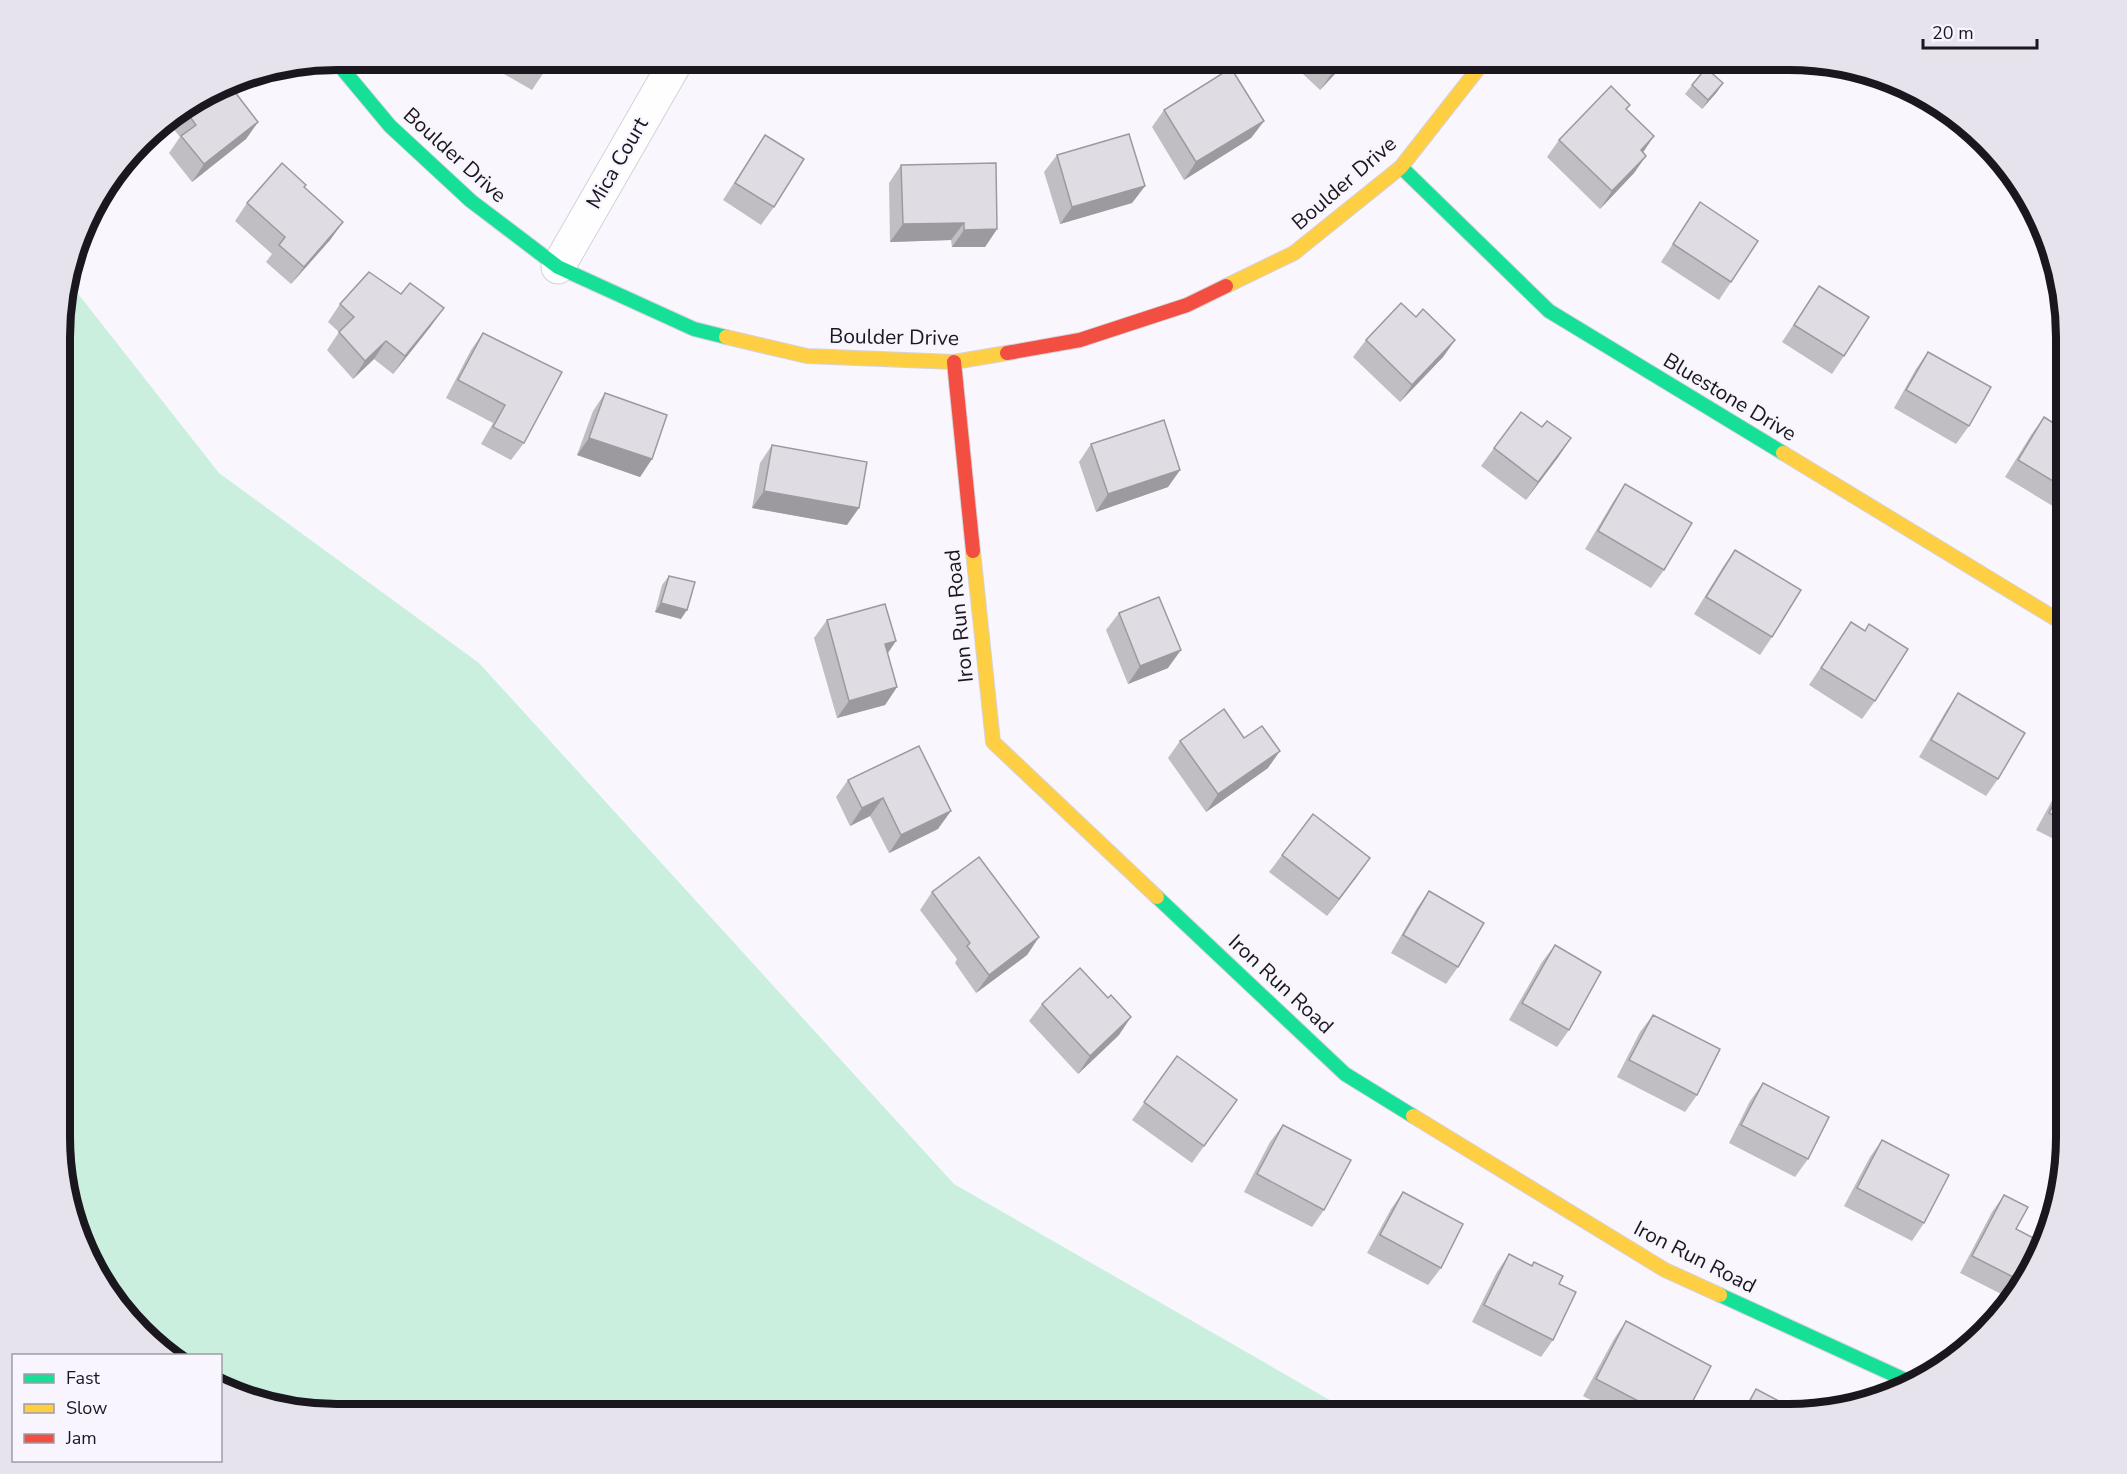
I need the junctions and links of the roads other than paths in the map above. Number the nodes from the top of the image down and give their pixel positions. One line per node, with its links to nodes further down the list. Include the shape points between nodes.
1 (343, 70): 5 (street, Boulder Drive, via 390,126 471,201)
2 (671, 70): 5 (street, Mica Court)
3 (1477, 70): 4 (street, Boulder Drive)
4 (1401, 167): 6 (street, Boulder Drive, via 1293,253 1187,305 1080,340); 7 (street, Bluestone Drive, via 1549,311)
5 (558, 267): 6 (street, Boulder Drive, via 694,329 807,356)
6 (954, 362): 8 (street, Iron Run Road, via 993,742 1345,1074 1665,1270)
7 (2056, 619)
8 (1902, 1379)

